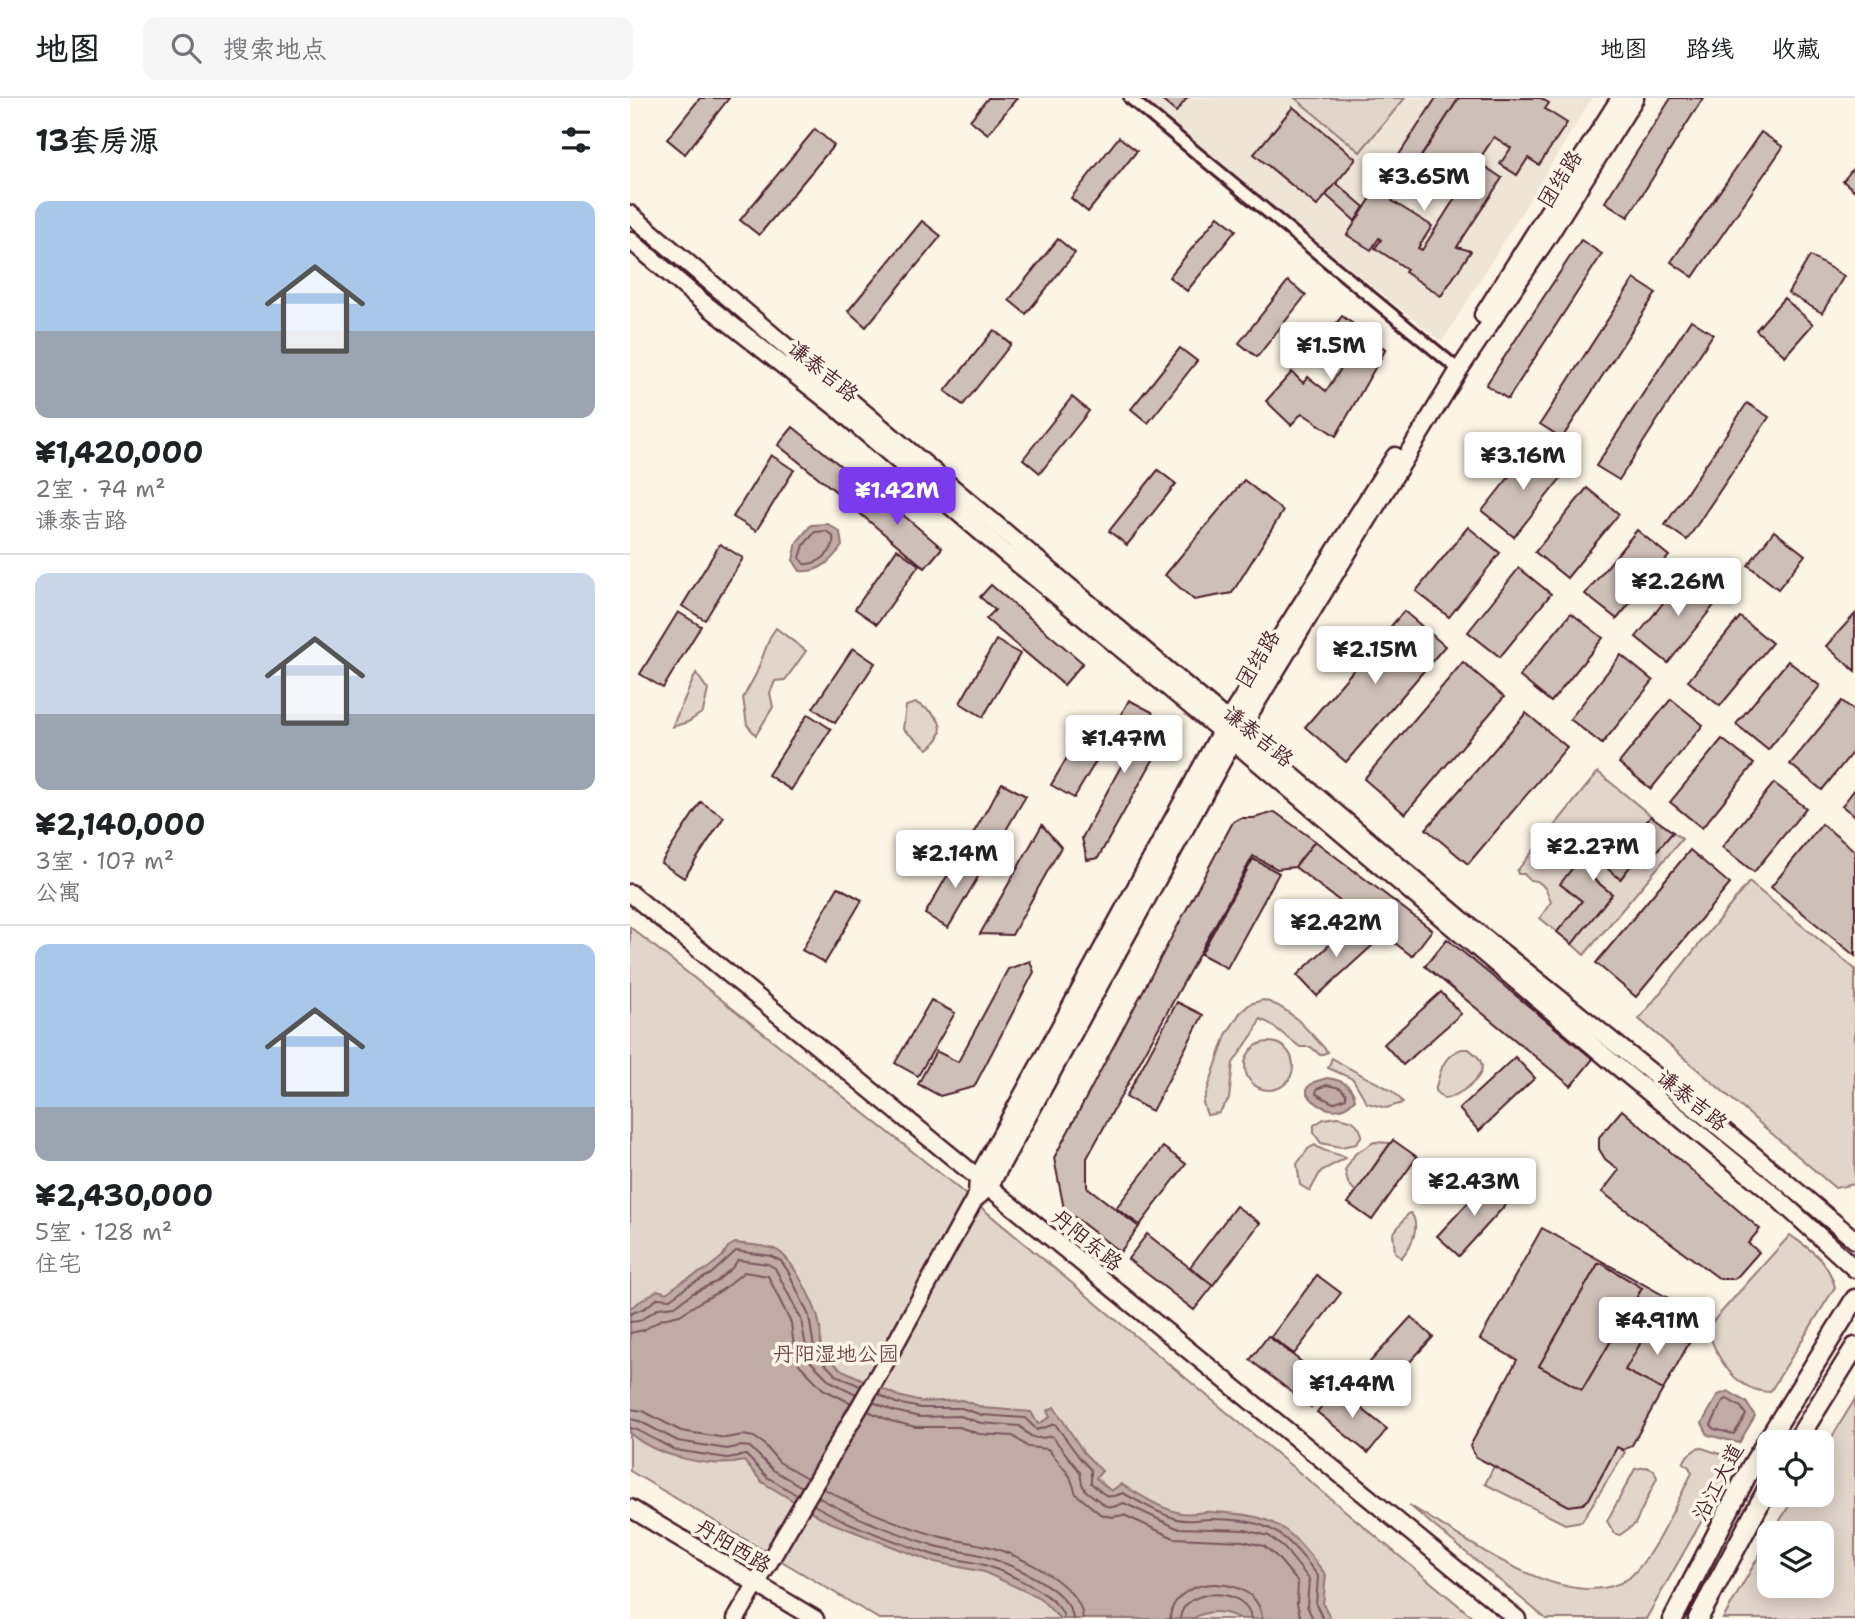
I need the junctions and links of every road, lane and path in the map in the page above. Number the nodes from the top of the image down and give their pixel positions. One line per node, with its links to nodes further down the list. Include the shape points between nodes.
1 (1130, 98): 6 (street)
2 (1620, 98): 6 (street, 团结路)
3 (1635, 98): 6 (street, 团结路, via 1548,237)
4 (630, 214): 7 (street, 谦泰吉路)
5 (630, 240): 7 (street, 谦泰吉路, via 837,408 1005,553)
6 (1456, 367): 7 (street, 团结路)
7 (1230, 731): 9 (street, 团结路); 10 (street, 谦泰吉路); 11 (street, 谦泰吉路, via 1450,926 1774,1195)
8 (630, 893): 9 (street, 丹阳东路)
9 (981, 1186): 17 (street, 团结路); 20 (street, 丹阳东路)
10 (1855, 1240)
11 (1855, 1269)
12 (1855, 1299): 21 (main road, 沿江大道, via 1751,1467)
13 (1855, 1347): 14 (main road)
14 (1803, 1430)
15 (1758, 1507): 22 (main road)
16 (630, 1508): 17 (street, 丹阳西路)
17 (756, 1585): 18 (street, 团结路); 19 (street, 丹阳西路)
18 (736, 1619)
19 (815, 1619)
20 (1517, 1619)
21 (1673, 1619)
22 (1698, 1619)

